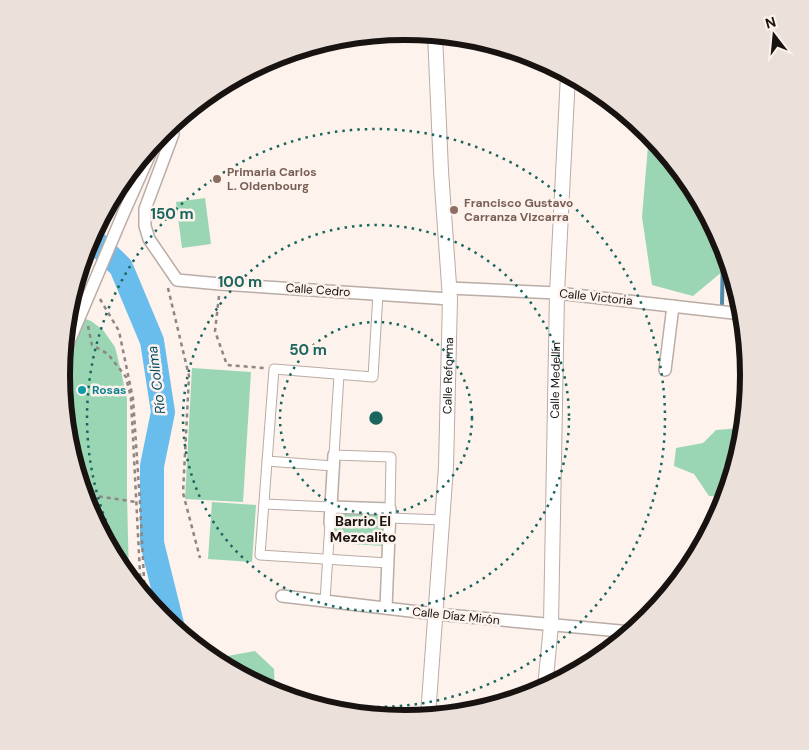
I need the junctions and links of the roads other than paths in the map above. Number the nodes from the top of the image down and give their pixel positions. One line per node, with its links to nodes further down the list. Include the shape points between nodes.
1 (435, 42): 7 (street, Calle Reforma)
2 (568, 83): 5 (street, Calle Medellín)
3 (173, 133): 6 (street, Calle Cedro, via 145,209 145,226 149,239 177,280)
4 (146, 162): 10 (street)
5 (556, 292): 7 (street, Calle Victoria); 8 (street, Calle Victoria); 26 (street, Calle Medellín)
6 (378, 294): 7 (street, Calle Cedro); 12 (street, via 373,378)
7 (449, 294): 18 (street, Calle Reforma)
8 (673, 306): 9 (street, Calle Victoria); 11 (street)
9 (734, 313)
10 (72, 335)
11 (665, 370)
12 (339, 375): 13 (street, via 274,369); 14 (street)
13 (267, 460): 14 (street); 15 (street)
14 (334, 460): 16 (street); 17 (street, via 391,457)
15 (264, 504): 16 (street); 20 (street, via 260,555)
16 (331, 507): 17 (street); 19 (street)
17 (389, 514): 18 (street); 21 (street)
18 (443, 520): 25 (street, Calle Reforma)
19 (330, 523): 20 (street)
20 (328, 559): 21 (street); 23 (street)
21 (388, 563): 24 (street)
22 (282, 596): 23 (street, Calle Díaz Mirón)
23 (325, 601): 24 (street, Calle Díaz Mirón)
24 (386, 608): 25 (street, Calle Díaz Mirón)
25 (436, 614): 26 (street, Calle Díaz Mirón); 29 (street, Calle Reforma)
26 (551, 625): 27 (street, Calle Díaz Mirón); 28 (street, Calle Medellín)
27 (620, 631)
28 (546, 678)
29 (429, 709)

